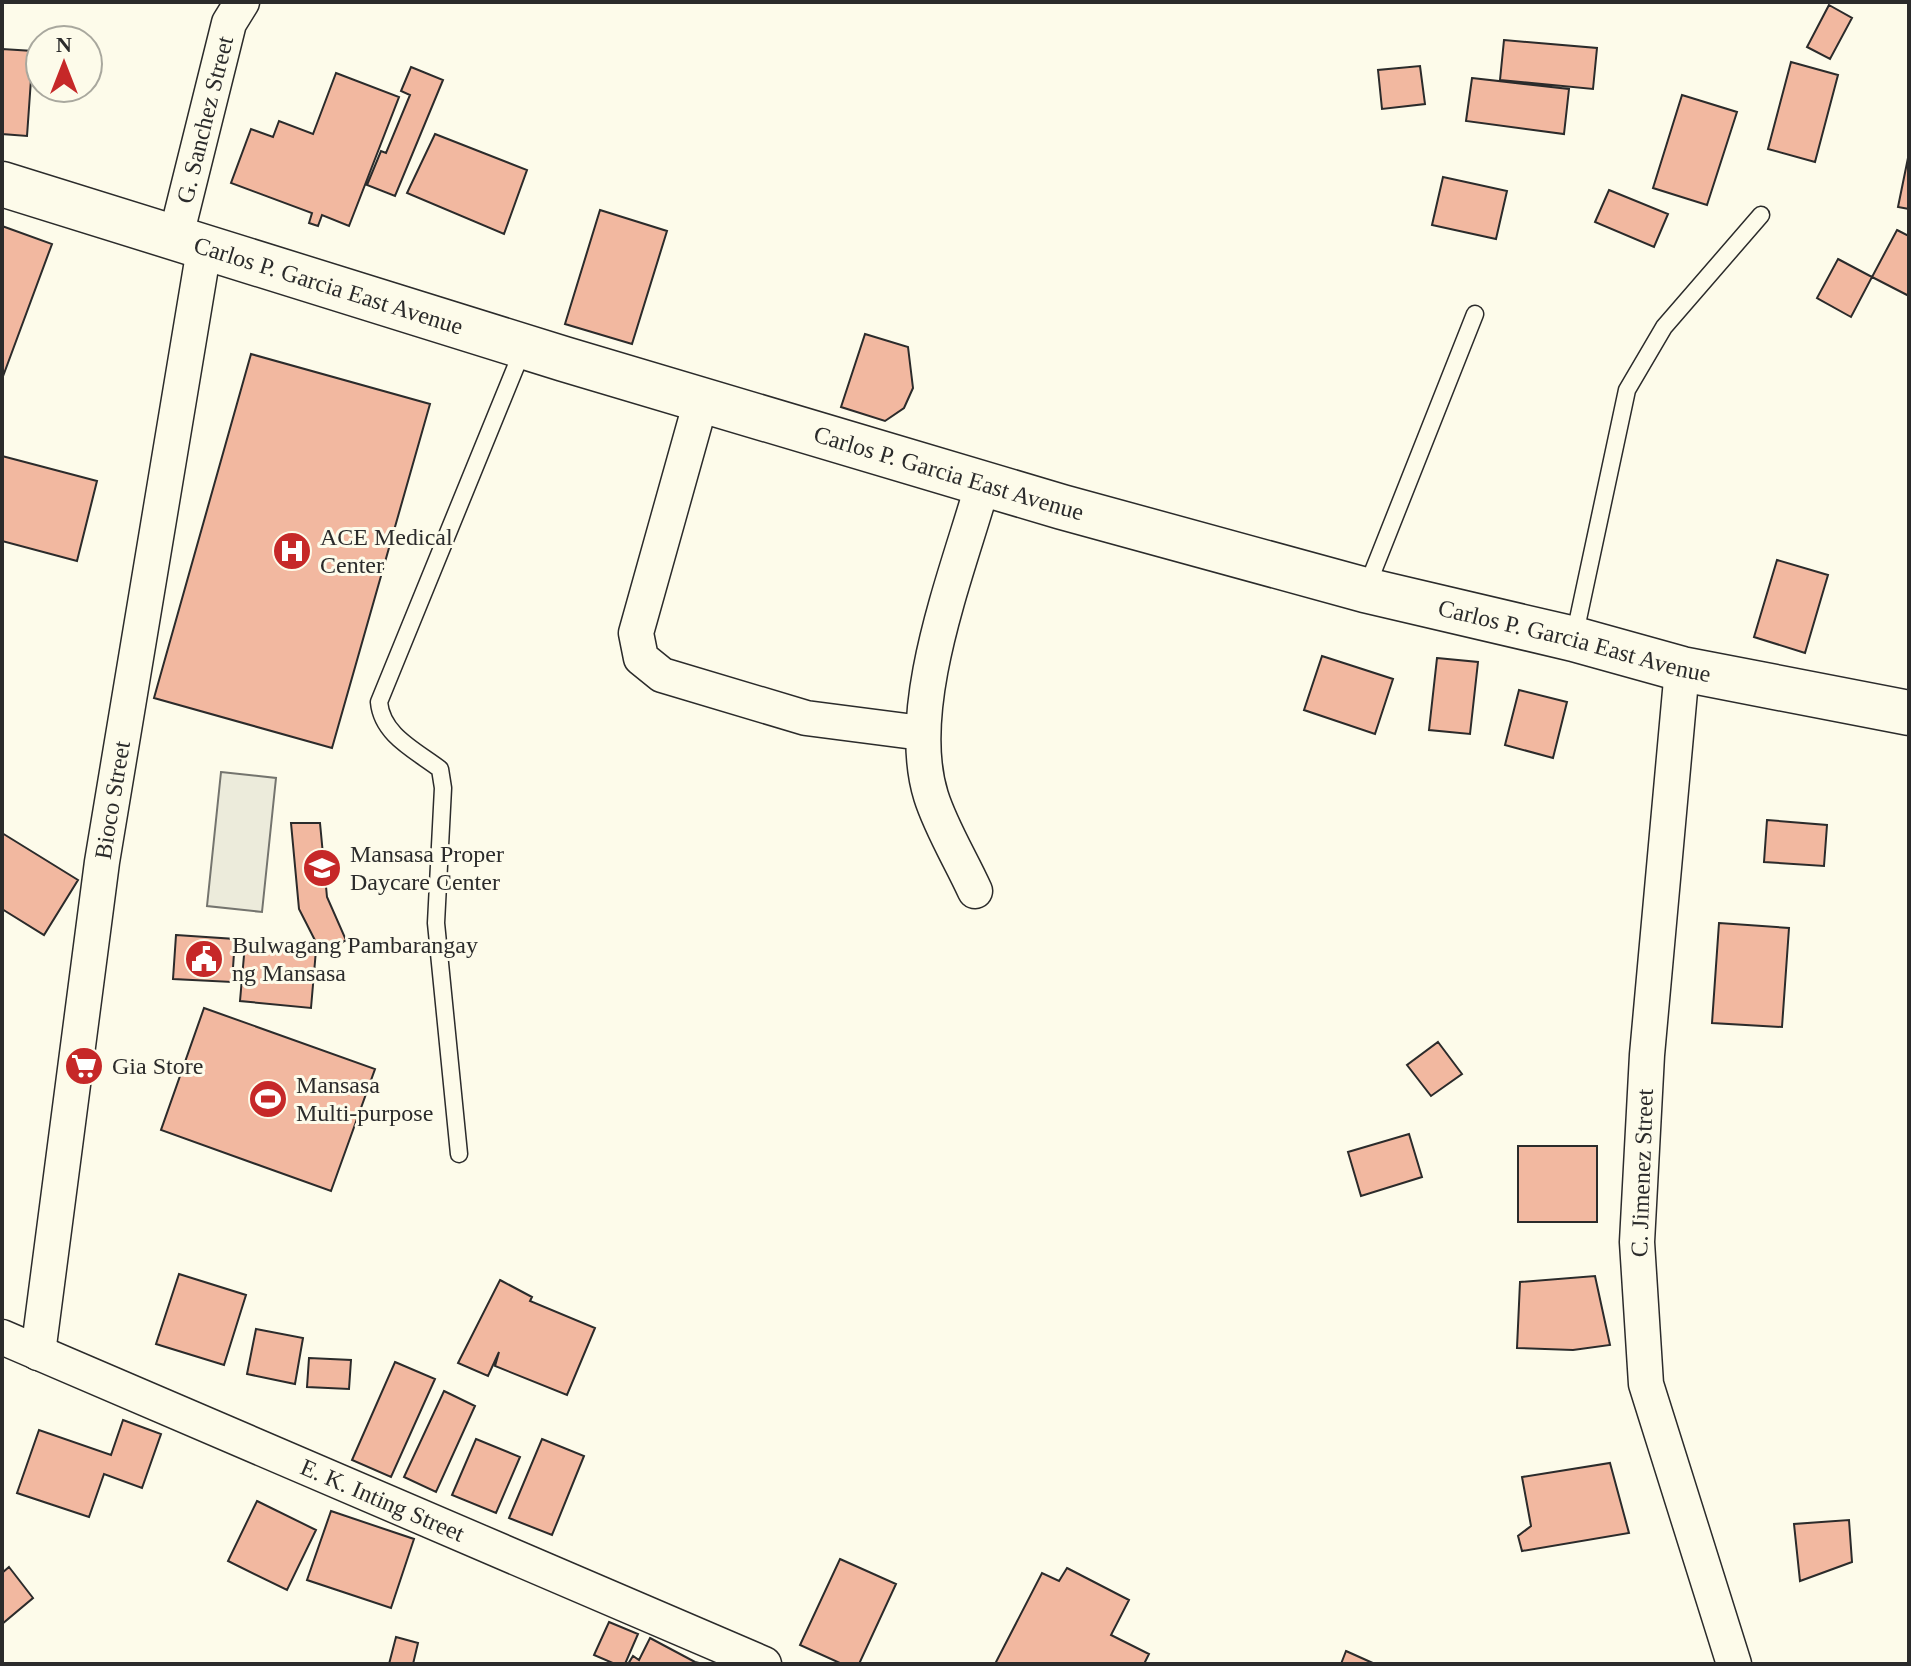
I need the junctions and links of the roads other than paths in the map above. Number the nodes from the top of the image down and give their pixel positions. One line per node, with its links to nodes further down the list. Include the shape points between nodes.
1 (242, 2): 4 (street, G. Sanchez Street, via 229,23)
2 (2, 184): 4 (main road, Carlos P. Garcia East Avenue)
3 (1761, 215): 10 (lane, via 1664,327 1627,390)
4 (190, 245): 6 (main road, Carlos P. Garcia East Avenue); 17 (street, Bioco Street)
5 (1475, 314): 9 (lane)
6 (523, 347): 7 (main road, Carlos P. Garcia East Avenue); 15 (lane, via 379,702 380,718 391,733 440,769 436,923)
7 (701, 401): 8 (main road, Carlos P. Garcia East Avenue); 13 (street, via 636,633 641,658 662,675 806,718)
8 (983, 483): 9 (main road, Carlos P. Garcia East Avenue); 13 (street, via 930,672)
9 (1365, 590): 10 (main road, Carlos P. Garcia East Avenue)
10 (1574, 639): 11 (main road, Carlos P. Garcia East Avenue)
11 (1682, 669): 12 (main road, Carlos P. Garcia East Avenue); 19 (street, C. Jimenez Street, via 1647,1055 1637,1242 1646,1384)
12 (1909, 713)
13 (922, 733): 14 (street, via 931,795)
14 (975, 891)
15 (459, 1154)
16 (2, 1337): 17 (street, E. K. Inting Street)
17 (38, 1353): 18 (street, E. K. Inting Street)
18 (764, 1664)
19 (1734, 1664)

